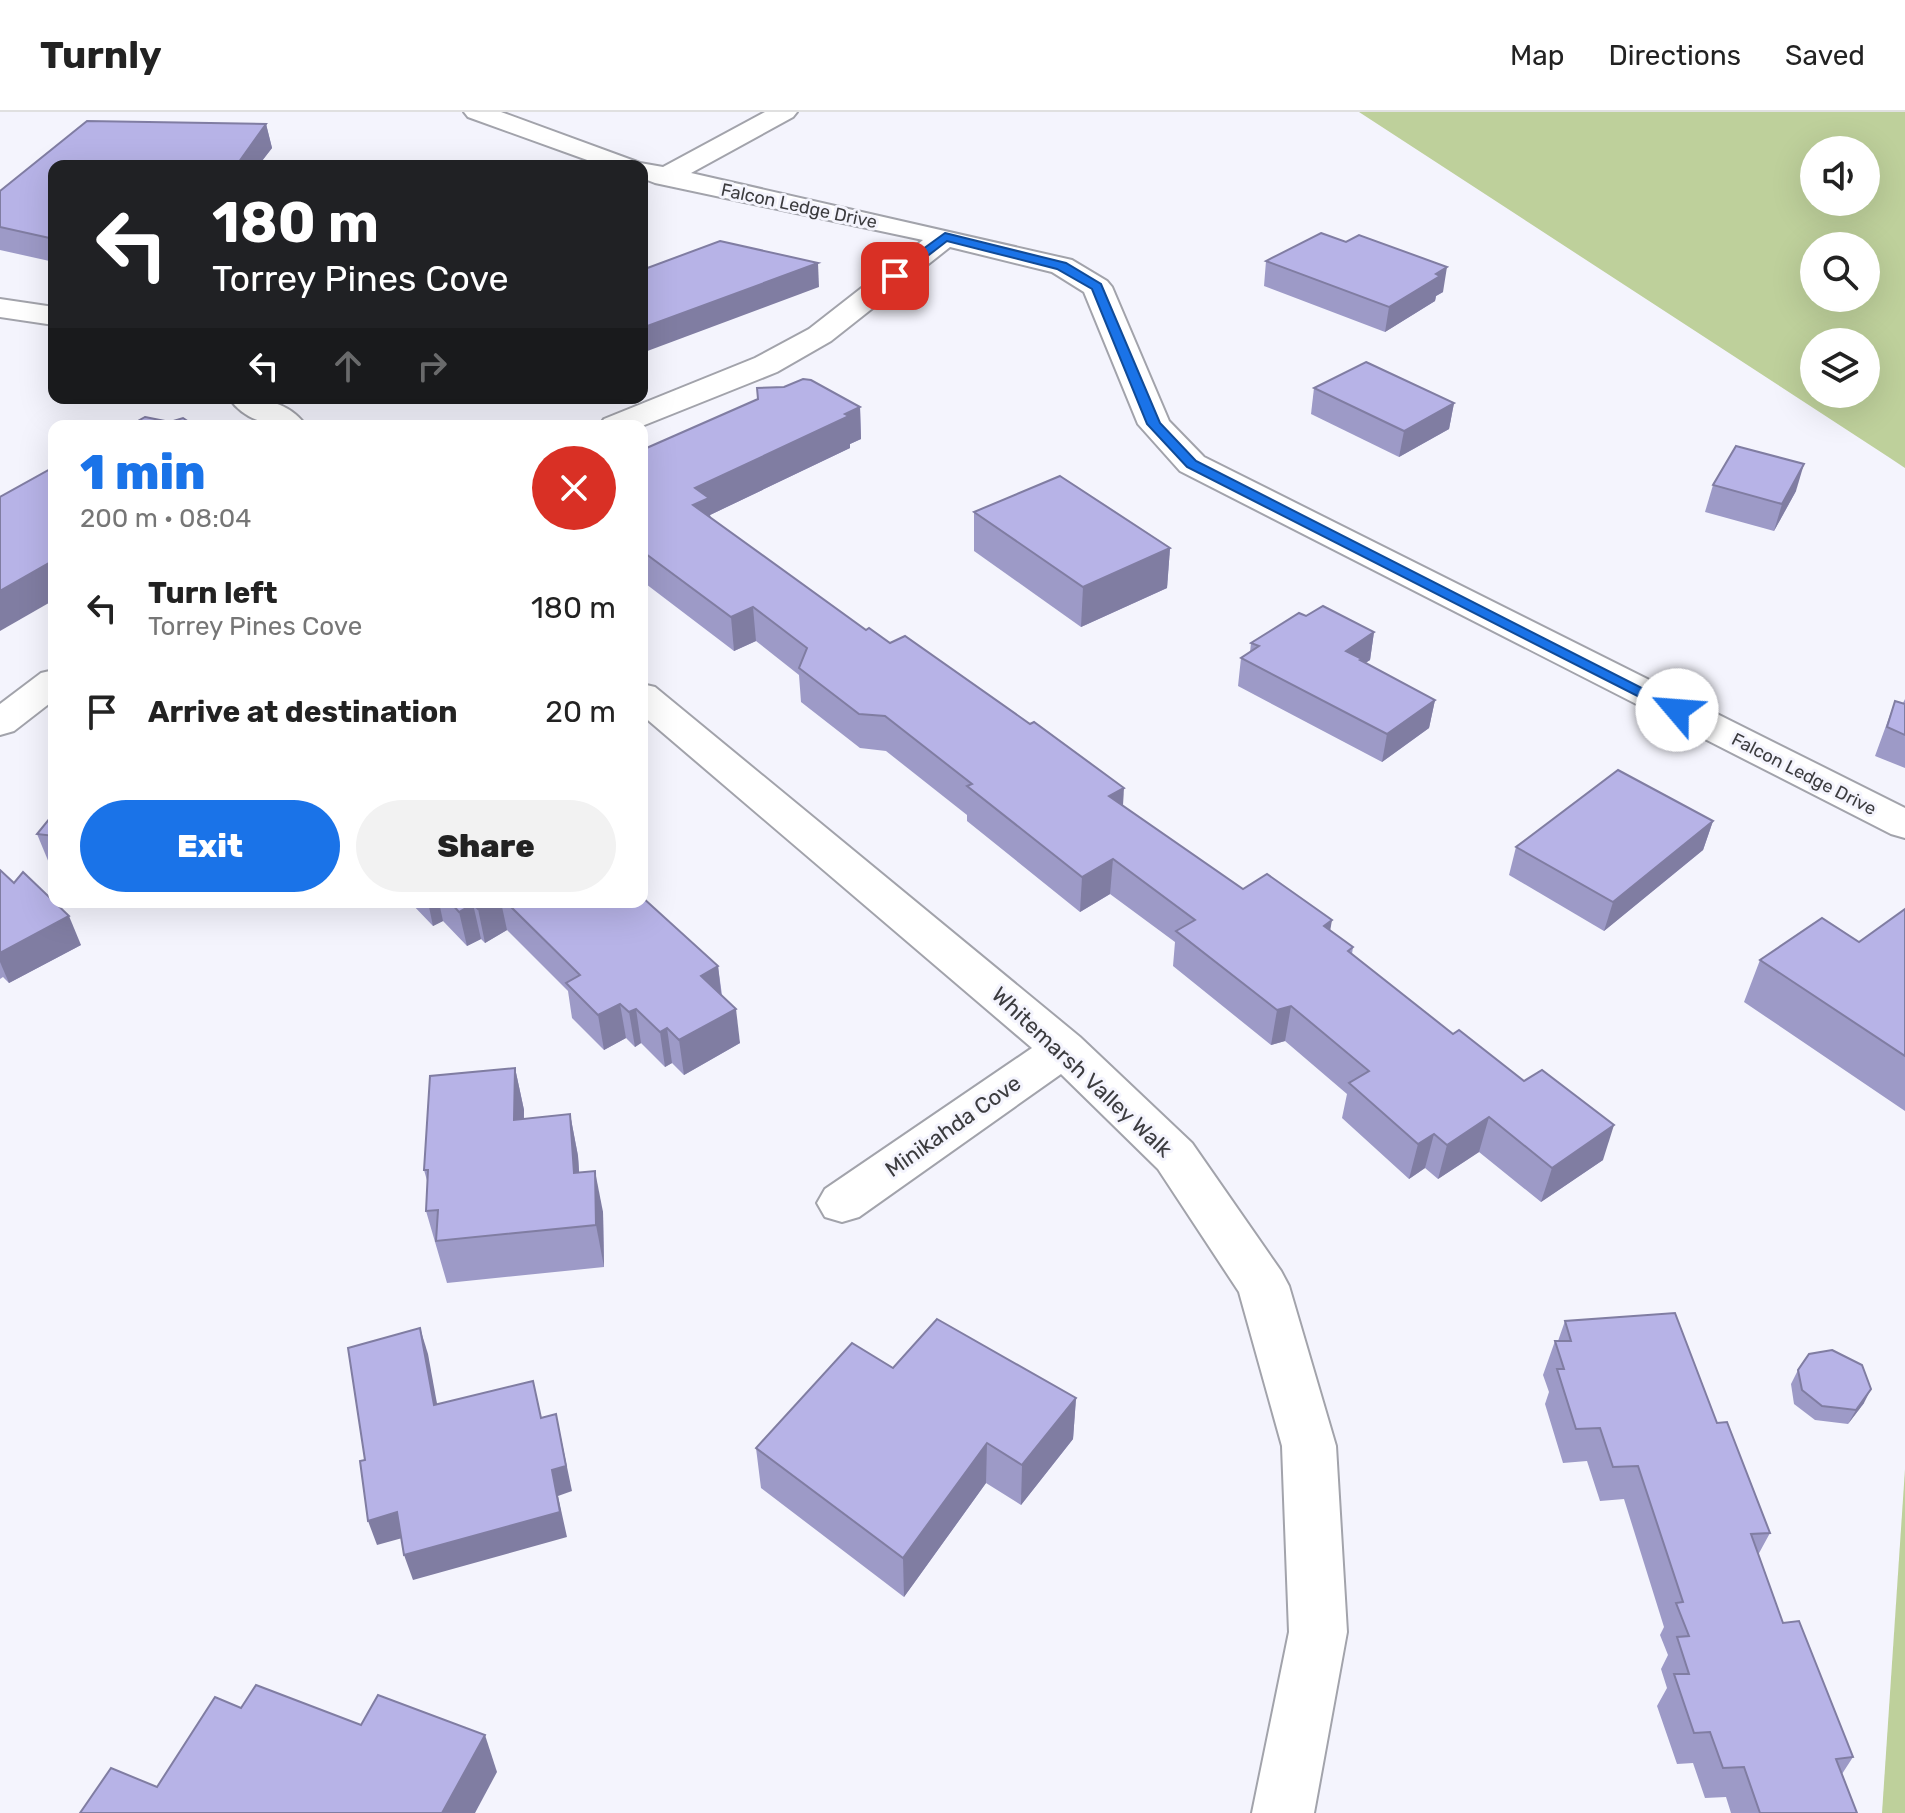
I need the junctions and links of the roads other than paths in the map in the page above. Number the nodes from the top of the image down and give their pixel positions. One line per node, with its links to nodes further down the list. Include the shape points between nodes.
1 (477, 112): 3 (street)
2 (784, 112): 4 (street)
3 (612, 160)
4 (653, 173): 5 (street, Falcon Ledge Drive)
5 (945, 237): 10 (street, via 806,342 766,365); 14 (street, Falcon Ledge Drive, via 1062,266 1097,287 1154,424 1192,464)
6 (0, 308): 7 (street)
7 (48, 315)
8 (255, 404): 9 (street)
9 (280, 420)
10 (630, 420)
11 (48, 686): 13 (street)
12 (648, 700): 15 (street, Whitemarsh Valley Walk)
13 (0, 723)
14 (1905, 825)
15 (1064, 1049): 16 (street, Minikahda Cove); 17 (street, Whitemarsh Valley Walk, via 1175,1156 1263,1286 1293,1388 1309,1446 1318,1632)
16 (842, 1203)
17 (1283, 1813)

